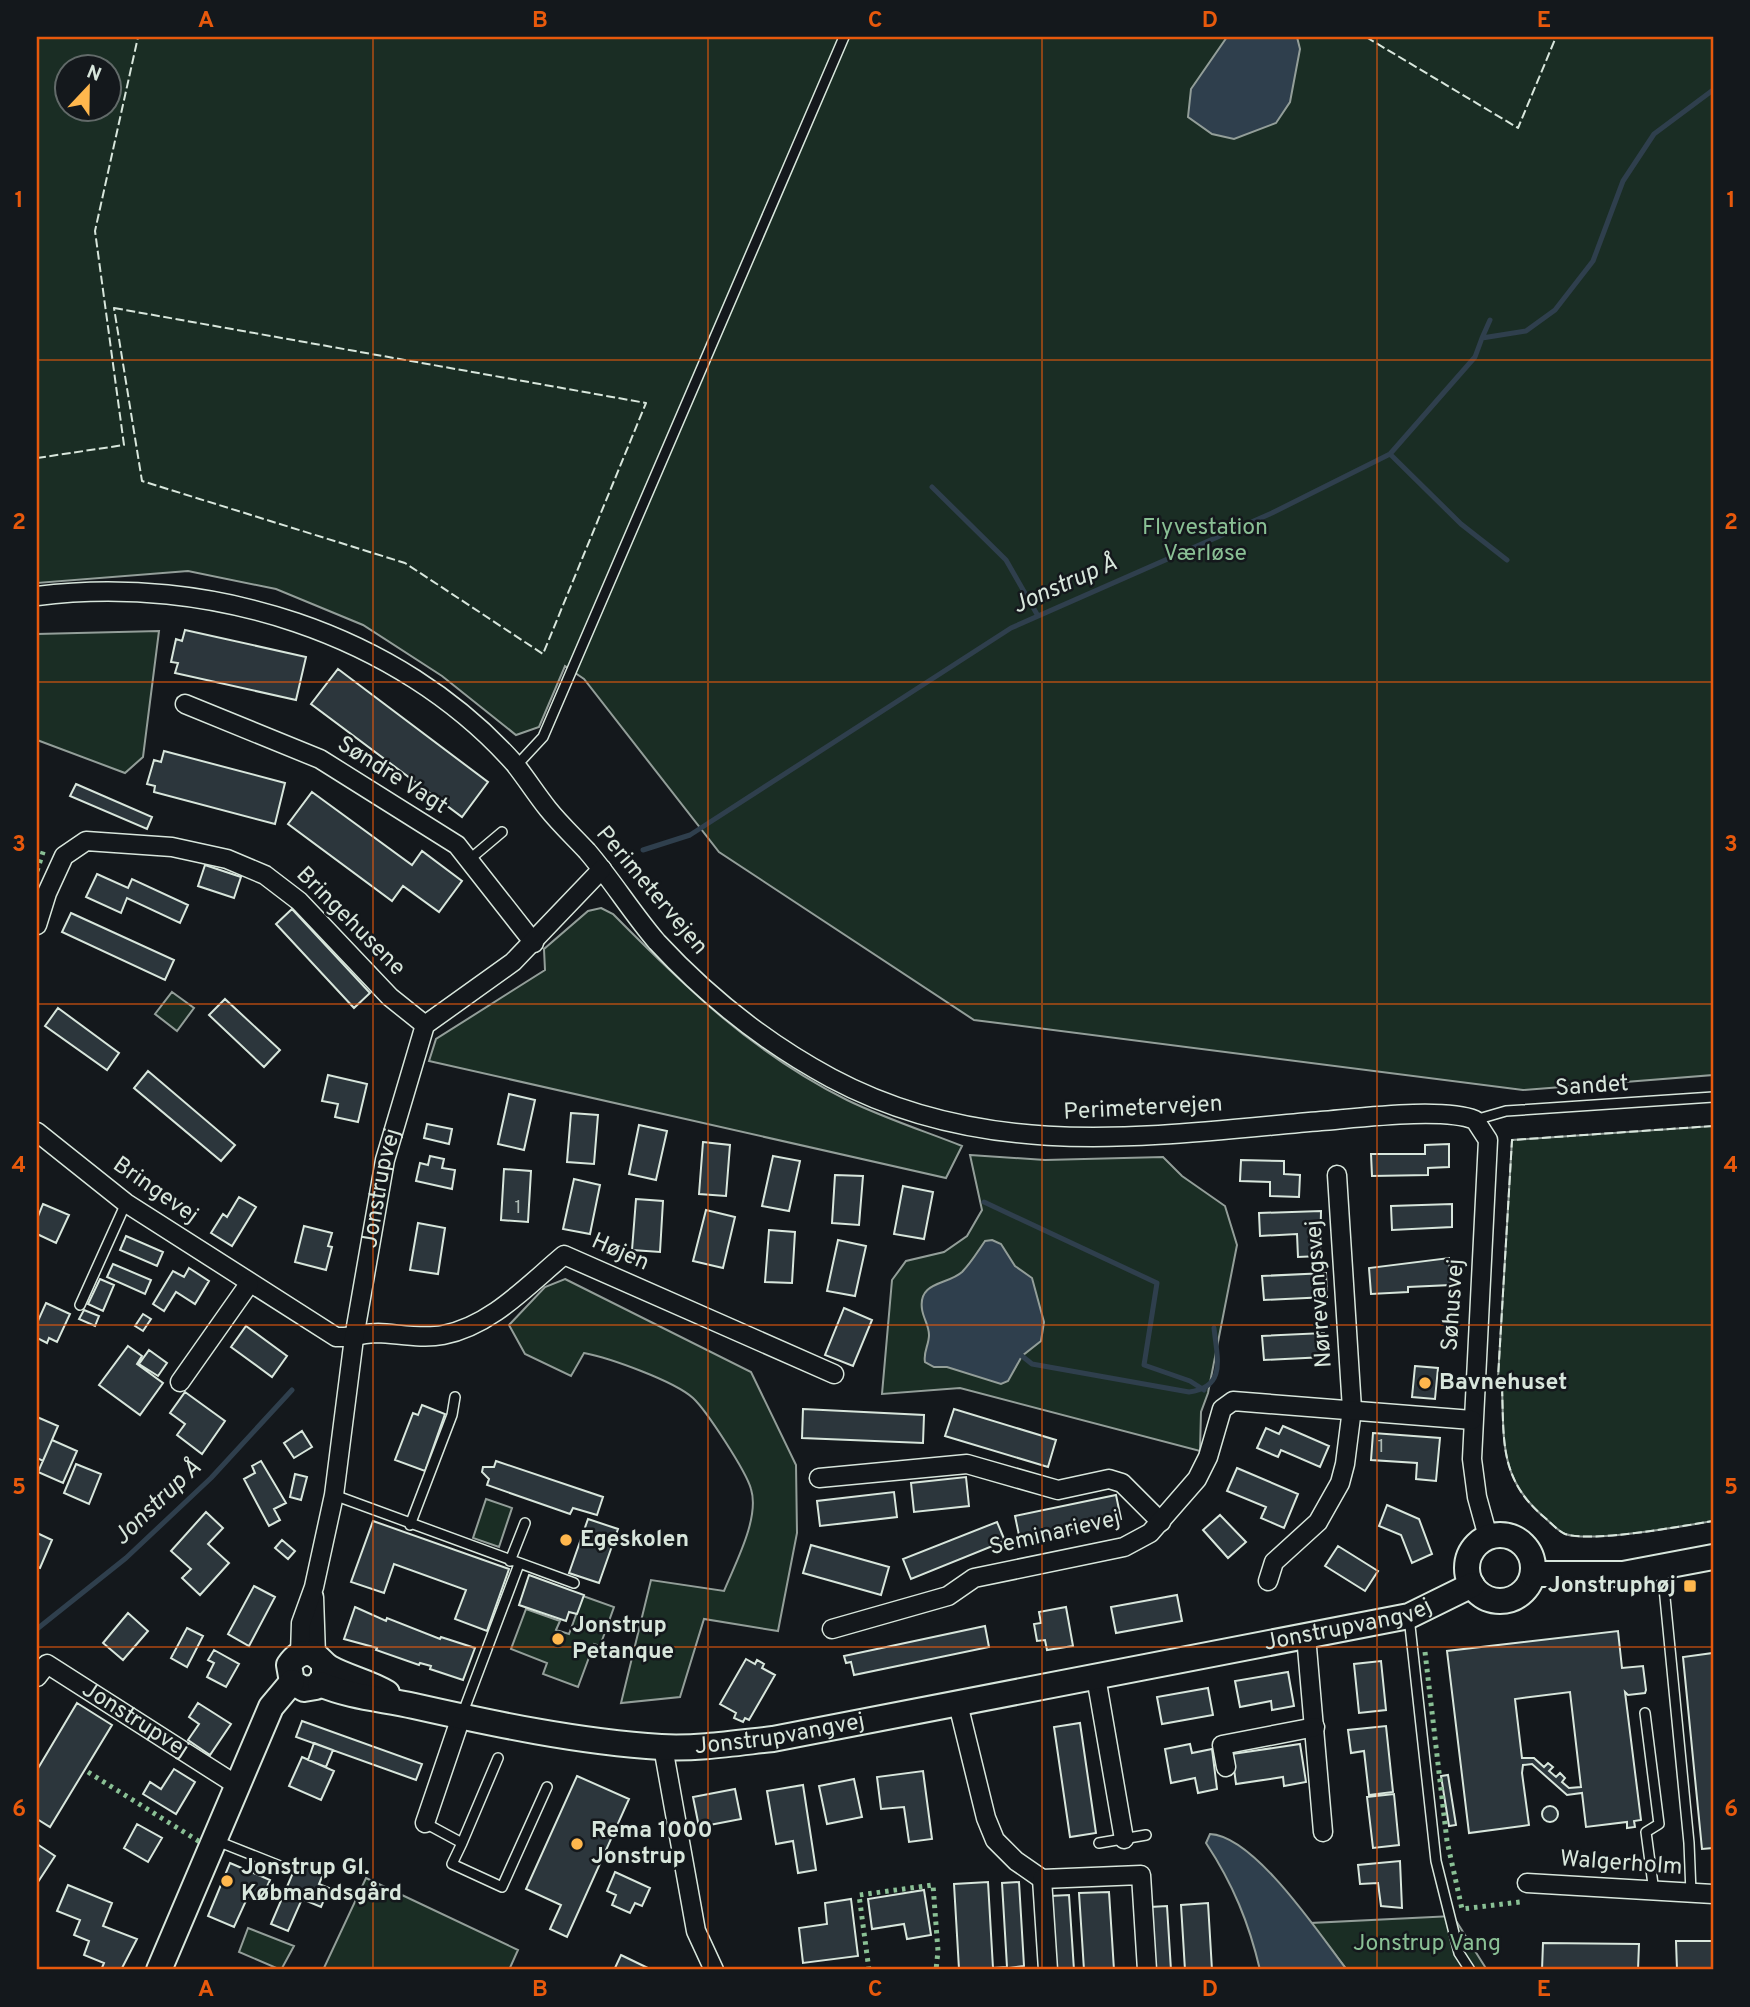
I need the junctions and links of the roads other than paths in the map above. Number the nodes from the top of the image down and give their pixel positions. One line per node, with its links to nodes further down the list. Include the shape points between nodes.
1 (844, 37): 4 (lane, via 543,737)
2 (37, 596): 4 (street, Perimetervejen, via 128,592 185,596 284,619 342,641 436,694 485,733)
3 (185, 704): 6 (street, Søndre Vagt, via 320,759 457,845)
4 (516, 766): 7 (street, Perimetervejen)
5 (502, 832): 6 (lane)
6 (470, 859): 9 (street, Søndre Vagt)
7 (602, 869): 9 (street); 12 (street, Perimetervejen, via 665,949 711,996 769,1040 832,1079 947,1120 1054,1138 1118,1138 1453,1114)
8 (37, 925): 10 (street, Bringehusene, via 64,856 86,841 172,848 227,859 264,875 299,901 390,997)
9 (534, 943): 10 (street)
10 (425, 1025): 18 (street, Jonstrupvej, via 385,1160)
11 (1713, 1097): 12 (lane, Sandet, via 1506,1111)
12 (1475, 1120): 23 (street, Søhusvej, via 1488,1140)
13 (37, 1132): 15 (street, Bringevej)
14 (1337, 1175): 22 (street, Nørrevangsvej)
15 (126, 1203): 16 (street, Bringevej); 17 (lane)
16 (249, 1283): 18 (street, Bringevej, via 336,1337); 20 (street)
17 (80, 1305)
18 (354, 1338): 19 (street, Højen, via 374,1333 441,1336 466,1329 499,1310 564,1255); 25 (street, Jonstrupvej)
19 (834, 1374)
20 (180, 1382)
21 (455, 1396): 28 (lane)
22 (1352, 1409): 23 (street, Seminarievej); 26 (street, Seminarievej, via 1227,1404 1197,1479); 34 (street, Nørrevangsvej, via 1345,1464 1331,1500 1318,1522 1274,1562)
23 (1472, 1420): 29 (street, Søhusvej, via 1477,1497)
24 (819, 1478): 26 (street, via 967,1464 1058,1490 1109,1479 1122,1483)
25 (334, 1495): 28 (lane); 40 (street, Jonstrupvej, via 314,1587)
26 (1161, 1522): 38 (street, Seminarievej, via 1124,1547 974,1578 948,1596)
27 (525, 1523): 31 (lane)
28 (410, 1525): 31 (lane)
29 (1488, 1537): 33 (street, via 1505,1535 1521,1543 1531,1557); 36 (street, via 1469,1557)
30 (1713, 1557): 32 (street)
31 (515, 1563): 35 (lane); 45 (lane)
32 (1662, 1566): 33 (street, via 1623,1574); 63 (lane)
33 (1533, 1574): 36 (street, via 1525,1590 1510,1600 1493,1601)
34 (1268, 1581)
35 (574, 1583)
36 (1472, 1585): 37 (street, Jonstrupvangvej)
37 (1409, 1616): 39 (street, Jonstrupvangvej); 69 (lane, via 1436,1861 1460,1953)
38 (832, 1629)
39 (1306, 1636): 42 (street, Jonstrupvangvej); 46 (street)
40 (309, 1671): 45 (street, Jonstrupvangvej, via 375,1686 402,1703); 50 (street, via 271,1707)
41 (37, 1677): 50 (street, Jonstrupvej, via 47,1664)
42 (1096, 1677): 43 (street, Jonstrupvangvej); 55 (street)
43 (958, 1704): 47 (street, Jonstrupvangvej, via 773,1739); 60 (street, via 986,1818 996,1840)
44 (1645, 1713): 62 (lane, via 1659,1824 1646,1832)
45 (461, 1717): 47 (street, Jonstrupvangvej); 52 (street)
46 (1315, 1727): 49 (street, via 1222,1745); 53 (street)
47 (663, 1747): 66 (street, via 696,1931)
48 (498, 1758): 57 (lane)
49 (1226, 1767)
50 (238, 1786): 56 (street)
51 (547, 1787): 57 (lane, via 502,1887 452,1864)
52 (425, 1823): 57 (lane)
53 (1323, 1832)
54 (1146, 1835): 55 (lane)
55 (1124, 1839): 58 (lane)
56 (215, 1840): 59 (lane); 65 (street)
57 (462, 1843)
58 (1099, 1843)
59 (280, 1866)
60 (1042, 1879): 67 (street); 68 (street, via 1141,1875)
61 (1527, 1883): 62 (street, Walgerholm)
62 (1654, 1892): 63 (street, Walgerholm)
63 (1691, 1893): 64 (street, Walgerholm)
64 (1713, 1894)
65 (159, 1970)
66 (714, 1970)
67 (1048, 1970)
68 (1147, 1970)
69 (1470, 1970)

